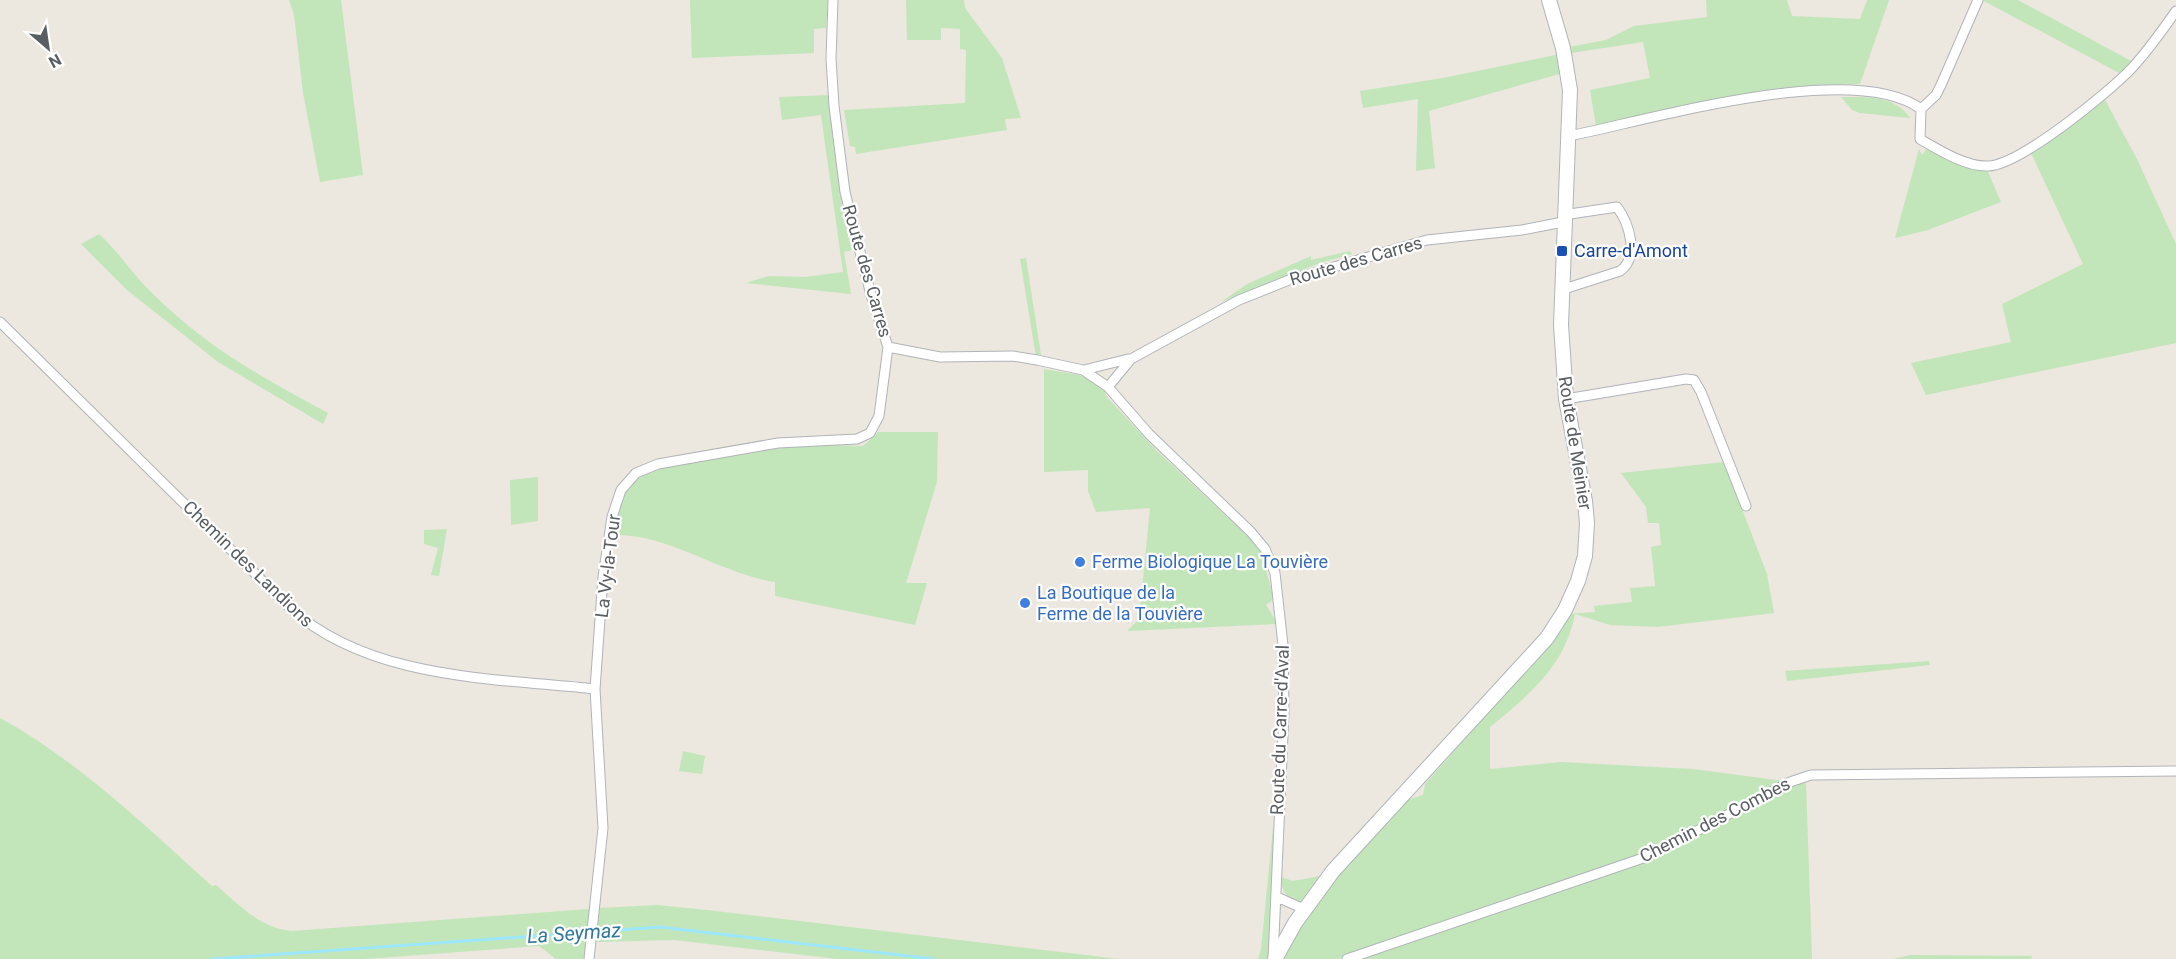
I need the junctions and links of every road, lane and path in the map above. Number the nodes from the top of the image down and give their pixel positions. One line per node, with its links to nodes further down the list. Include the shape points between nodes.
1 (833, 0): 10 (street, Route des Carres, via 832,82 845,192)
2 (1549, 0): 6 (street, Route de Meinier, via 1570,90)
3 (1978, 0): 5 (street, via 1936,95)
4 (2176, 11): 5 (street, via 2122,77 2009,160 1985,166 1960,159 1920,139)
5 (1921, 109): 6 (street, via 1887,94 1852,90 1793,92)
6 (1569, 136): 7 (street, Route de Meinier)
7 (1563, 219): 8 (street, Route de Meinier); 8 (street, Route des Carres, via 1617,207 1629,233 1631,249 1628,265 1620,271); 11 (street, Route des Carres, via 1522,230 1427,240 1289,280 1239,300)
8 (1561, 290): 14 (street, Route de Meinier)
9 (0, 322): 16 (street, Chemin des Landions, via 290,608 324,634 362,652 430,669)
10 (888, 347): 12 (street, Route des Carres, via 940,357 1013,356); 16 (street, La Vy-la-Tour, via 879,416 866,436 778,443 658,464 629,479 615,506 606,548)
11 (1131, 358): 12 (street, Route des Carres); 13 (street, Route des Carres)
12 (1083, 370): 13 (street, Route des Carres)
13 (1108, 387): 18 (street, Route du Carre-d'Aval, via 1149,434 1251,532 1273,565 1284,680)
14 (1566, 399): 15 (street, via 1694,380); 19 (street, Route de Meinier, via 1587,523 1581,570 1565,610 1533,655 1343,860)
15 (1746, 506)
16 (596, 689): 20 (street, La Vy-la-Tour, via 602,850)
17 (2176, 771): 22 (street, Chemin des Combes, via 1811,775 1790,782 1649,856)
18 (1277, 897): 19 (street); 21 (street, Route du Carre-d'Aval)
19 (1304, 909): 21 (street, Route de Meinier)
20 (589, 959)
21 (1274, 959)
22 (1347, 959)

